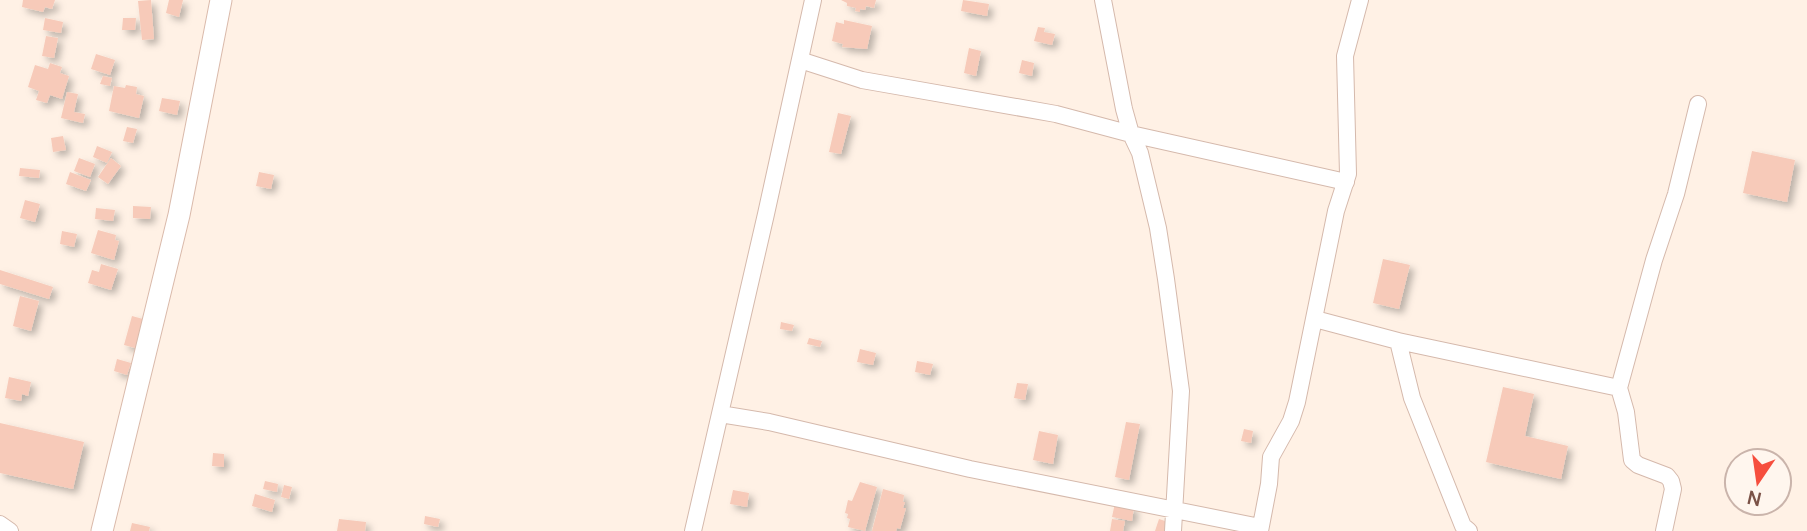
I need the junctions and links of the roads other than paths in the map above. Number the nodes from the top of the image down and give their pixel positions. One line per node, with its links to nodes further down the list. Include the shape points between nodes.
1 (221, 0): 17 (main road, via 179,215)
2 (813, 0): 5 (street)
3 (1103, 0): 7 (street)
4 (1360, 0): 8 (street, via 1345,56)
5 (800, 60): 7 (street, via 872,83 1056,114); 12 (street)
6 (1698, 104): 11 (street)
7 (1130, 134): 8 (street); 13 (street, via 1140,153 1158,228 1181,391)
8 (1346, 182): 9 (street)
9 (1315, 319): 10 (street); 15 (street, via 1291,421 1271,457)
10 (1398, 341): 11 (street); 20 (street, via 1412,398 1463,526)
11 (1619, 388): 21 (street, via 1632,460 1671,481)
12 (720, 414): 13 (street); 18 (street)
13 (1174, 510): 15 (street); 19 (street)
14 (0, 524): 16 (street)
15 (1260, 529)
16 (10, 531)
17 (102, 531)
18 (692, 531)
19 (1173, 531)
20 (1469, 531)
21 (1664, 531)

